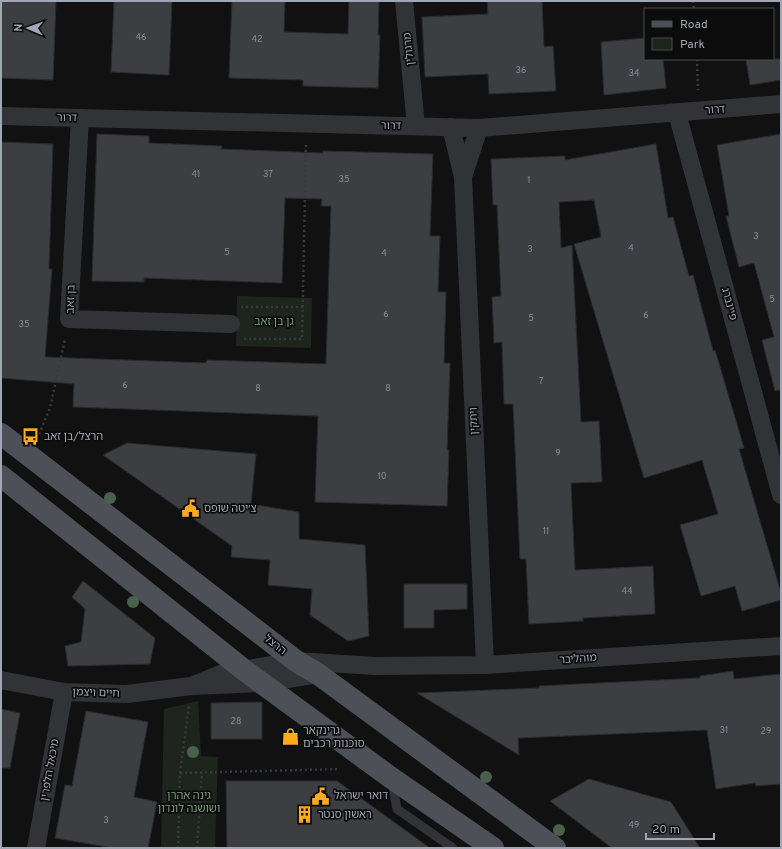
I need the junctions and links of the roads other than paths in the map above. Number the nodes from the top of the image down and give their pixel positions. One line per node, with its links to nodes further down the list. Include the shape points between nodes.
1 (404, 1): 2 (street, מרגולין)
2 (413, 98): 7 (street); 8 (street, מרגולין)
3 (781, 104): 4 (street, דרור)
4 (677, 113): 10 (street, דרור); 15 (street, פיינברג)
5 (1, 116): 6 (street, דרור)
6 (80, 118): 7 (street, דרור); 12 (street, בן זאב, via 69,319)
7 (391, 126): 8 (street, דרור)
8 (416, 126): 9 (street, דרור)
9 (451, 127): 10 (street, דרור); 11 (street, ויתקין)
10 (479, 128): 11 (street, ויתקין)
11 (463, 177): 19 (street, ויתקין)
12 (231, 324)
13 (1, 434): 18 (main road, הרצל)
14 (2, 478): 16 (main road)
15 (781, 495)
16 (208, 641): 21 (main road); 25 (street, via 213,662 206,674)
17 (781, 646): 19 (street, מוהליבר)
18 (296, 661): 20 (street, מוהליבר); 21 (street, חיים ויצמן); 22 (main road, הרצל)
19 (485, 665): 20 (street, מוהליבר)
20 (375, 666): 22 (street, מוהליבר)
21 (244, 670): 24 (main road); 25 (street, חיים ויצמן, via 223,673)
22 (318, 674): 24 (street, חיים ויצמן); 31 (main road, הרצל)
23 (1, 680): 26 (street, חיים ויצמן)
24 (263, 683): 25 (street, חיים ויצמן); 27 (main road)
25 (191, 686): 26 (street, חיים ויצמן, via 127,694)
26 (64, 692): 28 (street, מיכאל הלפרין)
27 (384, 772): 29 (lane, via 397,809); 30 (main road)
28 (36, 848)
29 (453, 848)
30 (493, 848)
31 (555, 848)

